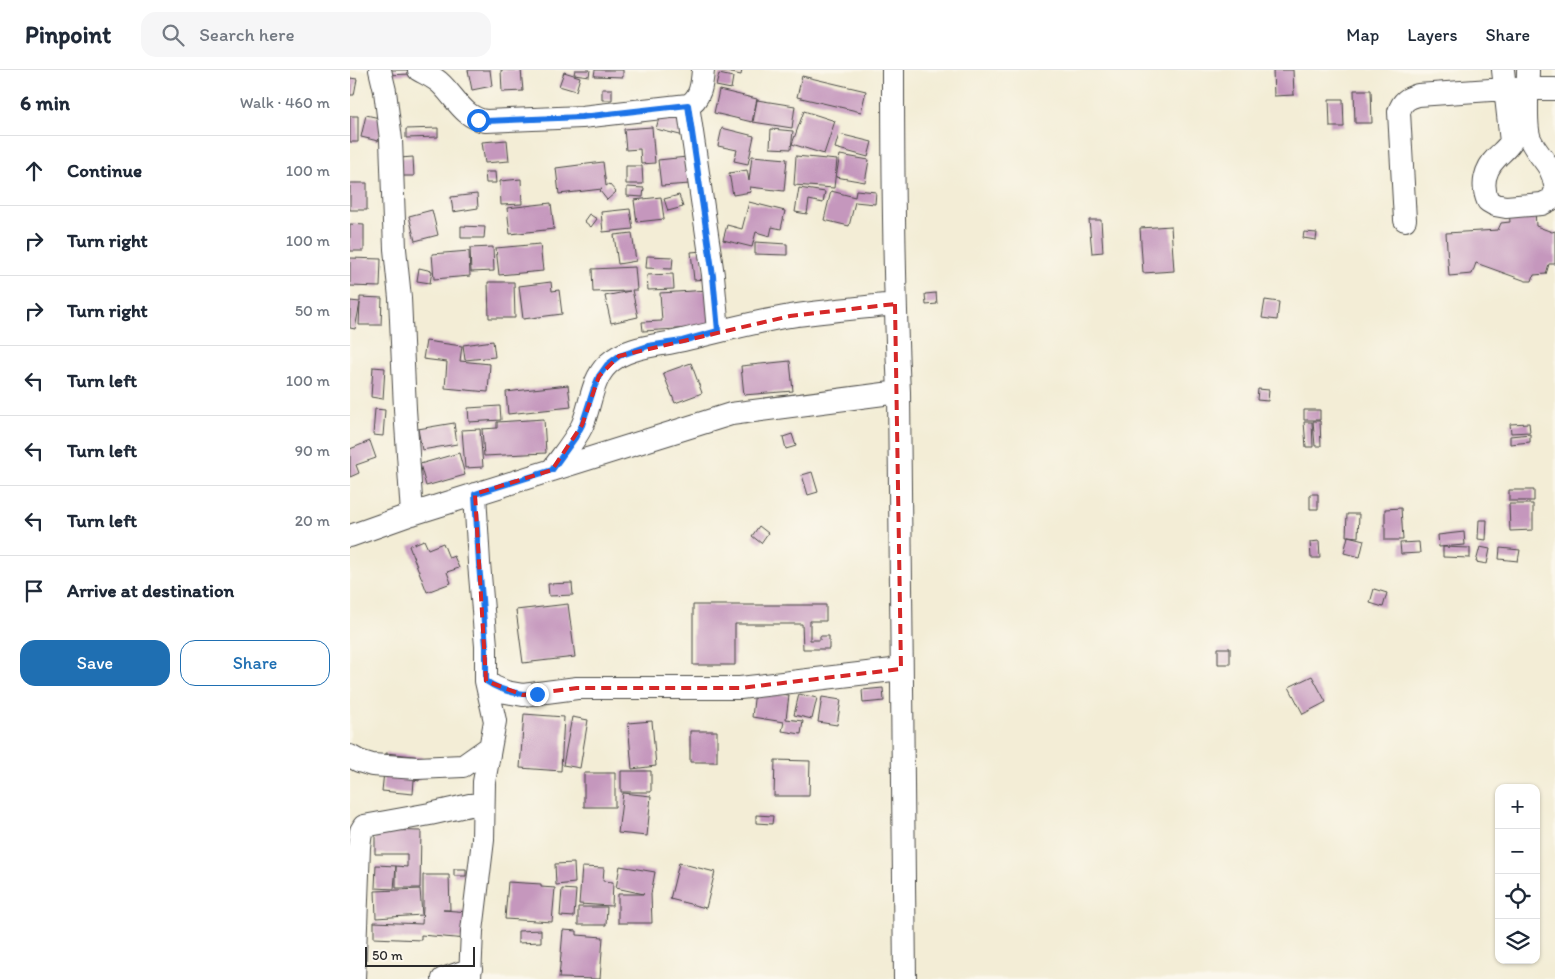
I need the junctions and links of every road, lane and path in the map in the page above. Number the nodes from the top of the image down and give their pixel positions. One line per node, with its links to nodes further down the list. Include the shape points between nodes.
1 (419, 70): 8 (street, via 439,82 466,112 478,120 582,117)
2 (703, 70): 8 (street, via 698,96)
3 (893, 70): 12 (street)
4 (384, 73): 17 (street, via 391,140 394,249 400,298)
5 (1504, 80): 6 (street); 10 (street, via 1511,142 1487,171 1484,188 1488,201 1506,207 1542,204 1552,199); 11 (street, via 1408,98 1404,102 1399,112)
6 (1528, 80): 7 (street); 9 (street, via 1530,139 1551,168)
7 (1555, 89)
8 (688, 105): 13 (street)
9 (1555, 185)
10 (1555, 192)
11 (1405, 220)
12 (895, 304): 13 (street, via 790,316); 14 (street)
13 (718, 331): 15 (street, via 641,349 619,356 607,365 599,376 582,425)
14 (899, 392): 15 (street, via 731,414); 19 (street)
15 (552, 470): 16 (street)
16 (475, 494): 17 (street); 20 (street)
17 (412, 514): 18 (street)
18 (350, 536)
19 (901, 669): 21 (street, via 740,688 577,688); 30 (street)
20 (486, 681): 21 (street, via 506,692); 22 (street)
21 (523, 695): 22 (street)
22 (495, 721): 23 (street)
23 (490, 747): 25 (street); 26 (street)
24 (350, 756): 25 (street, via 372,765 417,768)
25 (463, 766): 26 (street)
26 (484, 792): 27 (street, via 471,938); 28 (street, via 430,814 364,826 359,848)
27 (471, 974): 29 (street)
28 (354, 979)
29 (443, 979)
30 (905, 979)

